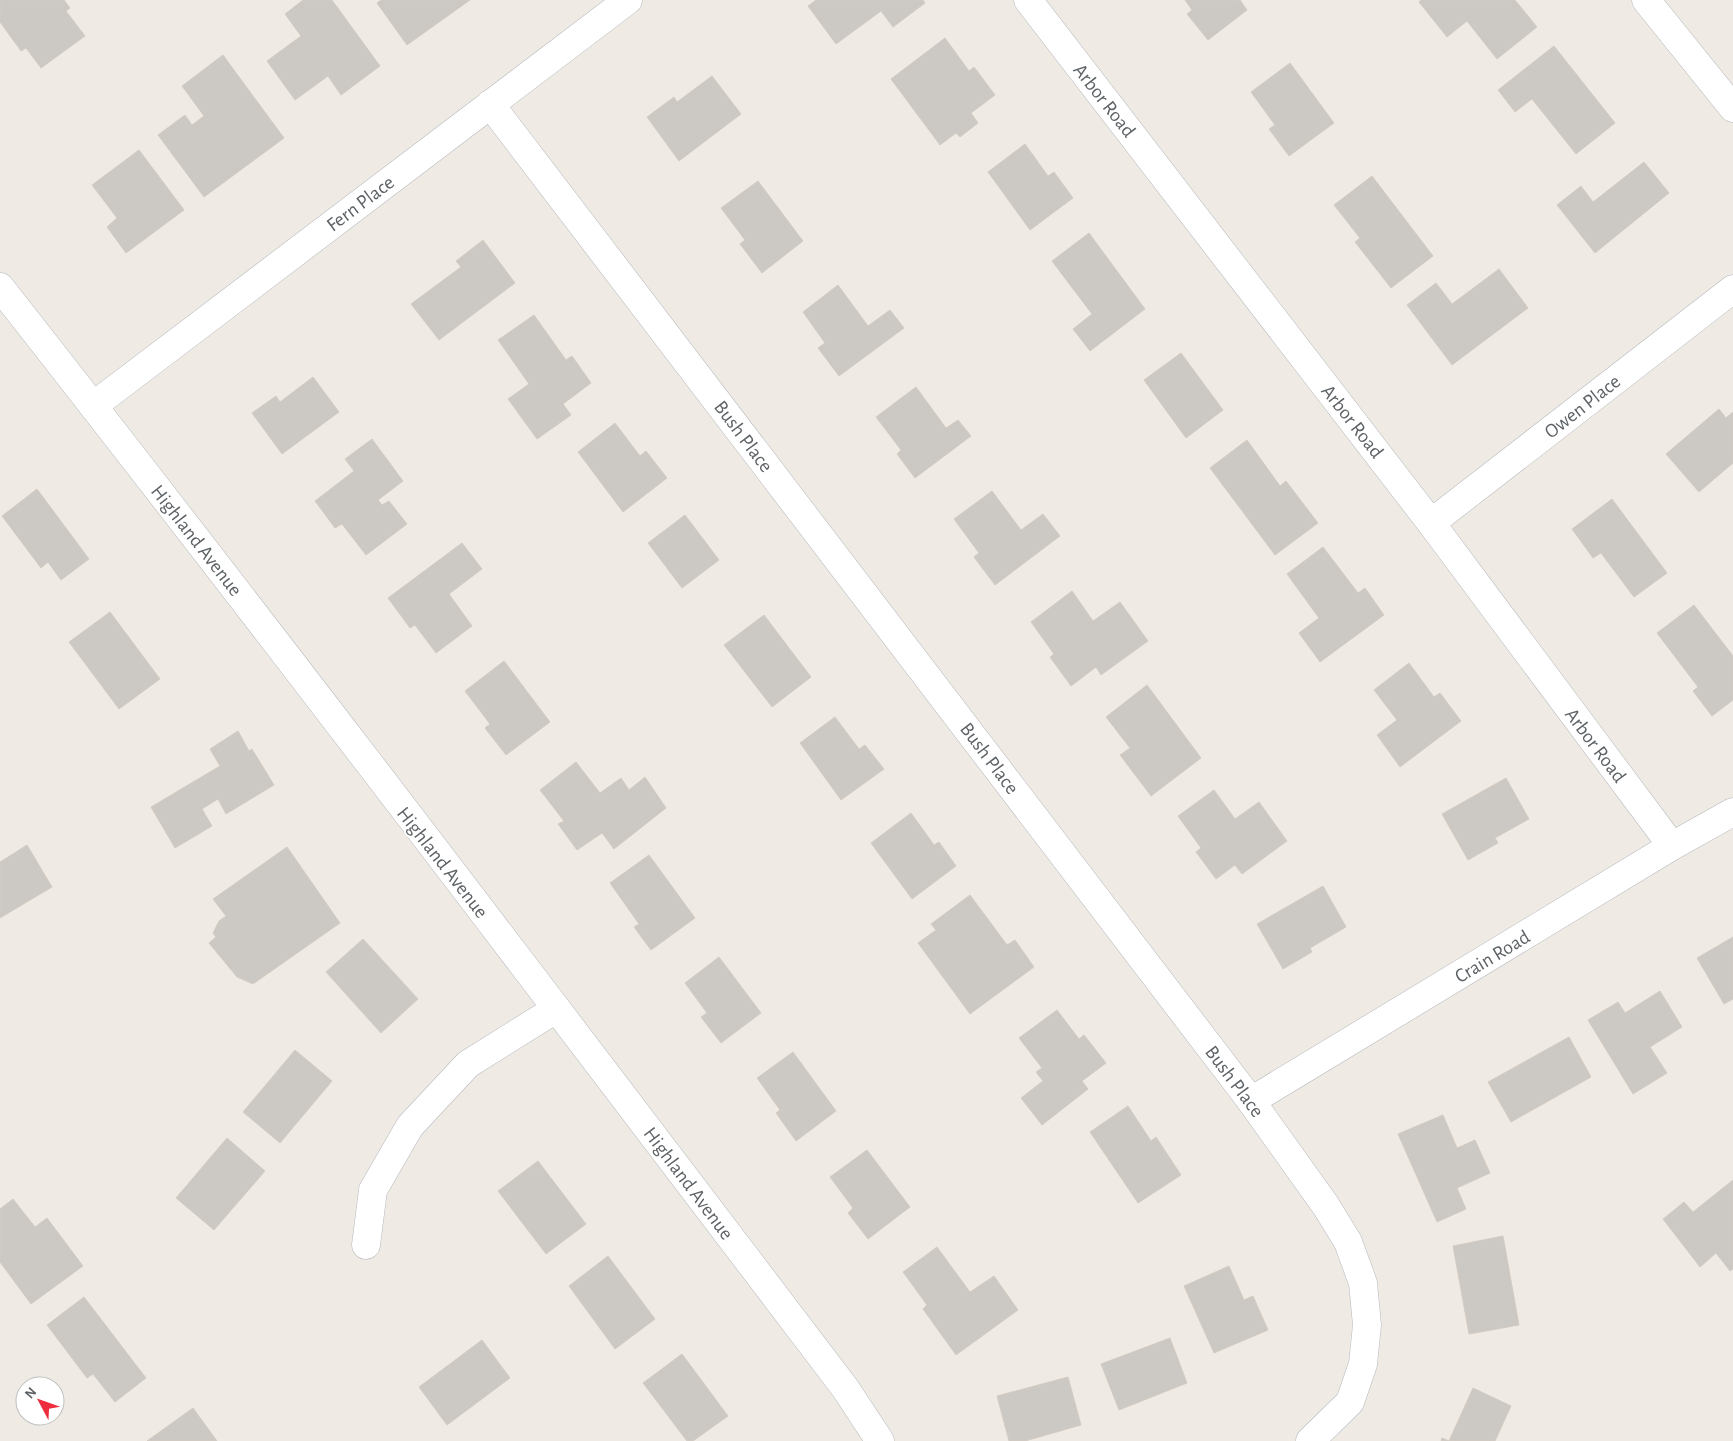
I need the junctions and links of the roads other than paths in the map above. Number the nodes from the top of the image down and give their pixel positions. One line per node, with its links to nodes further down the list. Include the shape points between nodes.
1 (628, 0): 4 (street, Fern Place)
2 (1028, 0): 9 (street, Arbor Road)
3 (1646, 0): 5 (street)
4 (490, 104): 8 (street, Fern Place); 13 (street, Bush Place)
5 (1733, 108)
6 (0, 288): 8 (street, Highland Avenue)
7 (1733, 289): 9 (street, Owen Place)
8 (93, 406): 12 (street, Highland Avenue)
9 (1431, 522): 11 (street, Arbor Road)
10 (1733, 812): 11 (street, Crain Road)
11 (1672, 846): 13 (street, Crain Road)
12 (556, 1009): 14 (street, via 468,1064 410,1126 373,1190); 15 (street, Highland Avenue, via 845,1388)
13 (1251, 1100): 16 (street, Bush Place, via 1326,1206 1348,1242 1363,1283 1367,1325 1363,1364 1350,1402)
14 (366, 1245)
15 (880, 1441)
16 (1310, 1441)

